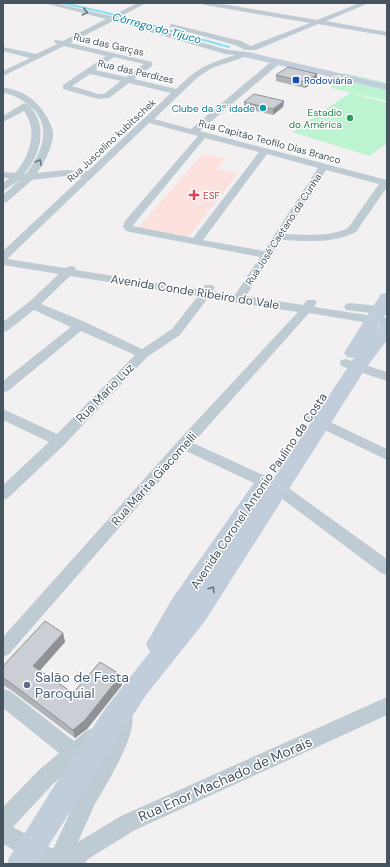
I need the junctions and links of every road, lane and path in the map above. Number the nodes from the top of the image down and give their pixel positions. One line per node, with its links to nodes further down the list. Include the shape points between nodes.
1 (47, 3): 8 (street, one-way to 8)
2 (135, 3): 8 (street)
3 (143, 3): 8 (street)
4 (205, 3): 7 (street)
5 (224, 3): 7 (street)
6 (366, 3): 10 (street, Rua Juscelino kubitschek)
7 (236, 7): 10 (street)
8 (115, 15): 9 (street); 15 (street); 17 (street, via 228,52)
9 (132, 15)
10 (321, 21): 12 (street); 17 (street, Rua Juscelino kubitschek)
11 (162, 23): 17 (street, via 238,43)
12 (377, 31): 13 (street); 14 (street)
13 (387, 31)
14 (387, 34)
15 (61, 43): 18 (street, Rua das Garças); 19 (street)
16 (3, 50): 19 (street)
17 (249, 51): 20 (street); 24 (street); 28 (street, Rua Juscelino kubitschek, via 202,70)
18 (112, 55): 22 (street); 25 (street, Rua das Garças, via 149,64)
19 (34, 57): 21 (street); 23 (street)
20 (276, 62): 26 (street); 33 (street)
21 (3, 70)
22 (89, 71): 25 (street, Rua das Perdizes); 25 (street, via 66,88 104,97)
23 (3, 74)
24 (387, 78)
25 (128, 80): 28 (street, Rua das Perdizes)
26 (387, 87)
27 (3, 89): 40 (street, one-way to 27, via 40,162 50,136 47,125 35,105 18,94)
28 (178, 92): 32 (street, Rua Juscelino kubitschek)
29 (3, 95): 30 (street)
30 (26, 108): 31 (street); 39 (street, via 33,117 36,144 30,159)
31 (3, 120)
32 (148, 120): 33 (street, Rua Capitão Teofilo Dias Branco); 37 (street, Rua Juscelino kubitschek)
33 (193, 132): 34 (street, Rua Capitão Teofilo Dias Branco)
34 (203, 135): 35 (street, Rua Capitão Teofilo Dias Branco); 45 (street, via 128,227)
35 (265, 151): 36 (street, Rua Capitão Teofilo Dias Branco); 45 (street)
36 (323, 167): 41 (street, Rua Capitão Teofilo Dias Branco); 44 (street, Rua José Caetano da Cunha)
37 (91, 174): 40 (street, via 58,173); 47 (street, Rua Juscelino kubitschek)
38 (3, 175): 39 (street)
39 (17, 177): 40 (street); 42 (street)
40 (30, 178): 43 (street)
41 (386, 183): 44 (street, via 352,230 344,235)
42 (4, 188)
43 (3, 200)
44 (278, 237): 46 (street, Rua José Caetano da Cunha)
45 (196, 241): 46 (street)
46 (266, 255): 50 (street, Rua José Caetano da Cunha)
47 (3, 257): 48 (street, Avenida Conde Ribeiro do Vale)
48 (71, 269): 49 (street, Avenida Conde Ribeiro do Vale); 51 (street)
49 (207, 290): 50 (street, Avenida Conde Ribeiro do Vale); 56 (street, Rua Mario Luz, via 176,332)
50 (241, 295): 52 (street, Avenida Conde Ribeiro do Vale)
51 (33, 305): 54 (street); 55 (street)
52 (309, 306): 53 (street, Avenida Conde Ribeiro do Vale); 63 (street, Rua Marita Giacomelli)
53 (383, 315): 57 (street, Avenida Coronel Antonio Paulino da Costa)
54 (81, 325): 56 (street); 59 (street)
55 (3, 328)
56 (143, 354): 62 (street, Rua Mario Luz)
57 (352, 365): 58 (street); 61 (street, Avenida Coronel Antonio Paulino da Costa)
58 (387, 377)
59 (3, 388)
60 (3, 414): 62 (street)
61 (315, 420): 64 (street); 65 (street, Avenida Coronel Antonio Paulino da Costa)
62 (59, 441): 66 (street, Rua Mario Luz)
63 (184, 444): 65 (street); 68 (street, Rua Marita Giacomelli)
64 (387, 455)
65 (272, 485): 67 (street); 70 (street, Avenida Coronel Antonio Paulino da Costa)
66 (3, 494)
67 (387, 568)
68 (3, 649)
69 (3, 697): 72 (street)
70 (126, 702): 72 (street); 75 (street, via 123,728 86,803); 76 (street, Avenida Coronel Antonio Paulino da Costa, bridge)
71 (387, 706): 75 (street, Rua Enor Machado de Morais, via 128,823)
72 (74, 753): 73 (street, via 46,777)
73 (3, 822)
74 (3, 833): 75 (street)
75 (62, 863)
76 (21, 864)

